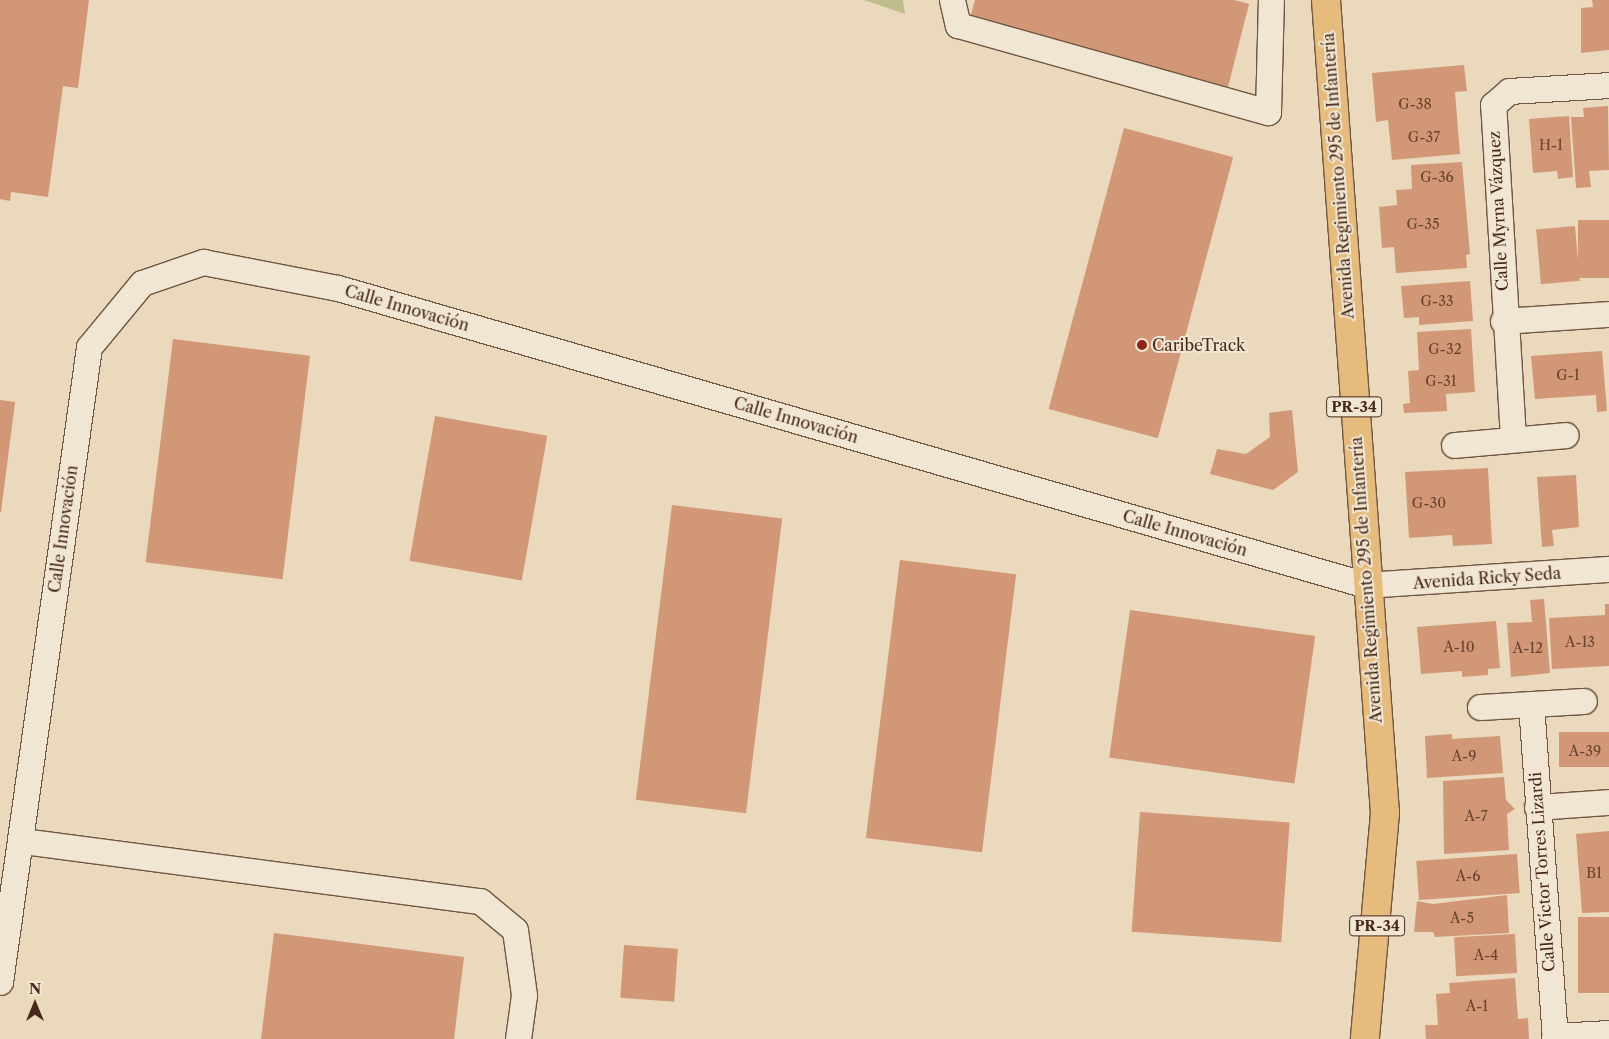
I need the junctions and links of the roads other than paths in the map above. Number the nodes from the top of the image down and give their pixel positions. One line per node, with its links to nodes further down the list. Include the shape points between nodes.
1 (952, 0): 2 (street, via 958,25 1268,112)
2 (1271, 0)
3 (1326, 0): 11 (main road, Avenida Regimiento 295 de Infantería / PR-34)
4 (1609, 85): 6 (street, Calle Myrna Vázquez, via 1509,92 1493,105)
5 (1609, 314): 6 (street)
6 (1503, 321): 8 (street, Calle Myrna Vázquez)
7 (1566, 435): 8 (street)
8 (1513, 438): 9 (street)
9 (1454, 445)
10 (1609, 570): 11 (street, Avenida Ricky Seda)
11 (1366, 586): 17 (street, Calle Innovación, via 338,288 203,262 142,283 89,348); 22 (main road, Avenida Regimiento 295 de Infantería / PR-34, via 1385,813)
12 (1584, 701): 13 (street)
13 (1531, 704): 14 (street); 16 (street, Calle Víctor Torres Lizardi)
14 (1480, 707)
15 (1609, 802): 16 (street)
16 (1537, 807): 20 (street, Calle Víctor Torres Lizardi)
17 (23, 841): 18 (street, Calle Innovación); 21 (street, via 480,901 515,930 524,996)
18 (0, 982)
19 (1609, 1034): 20 (street)
20 (1555, 1038)
21 (518, 1039)
22 (1365, 1039)

